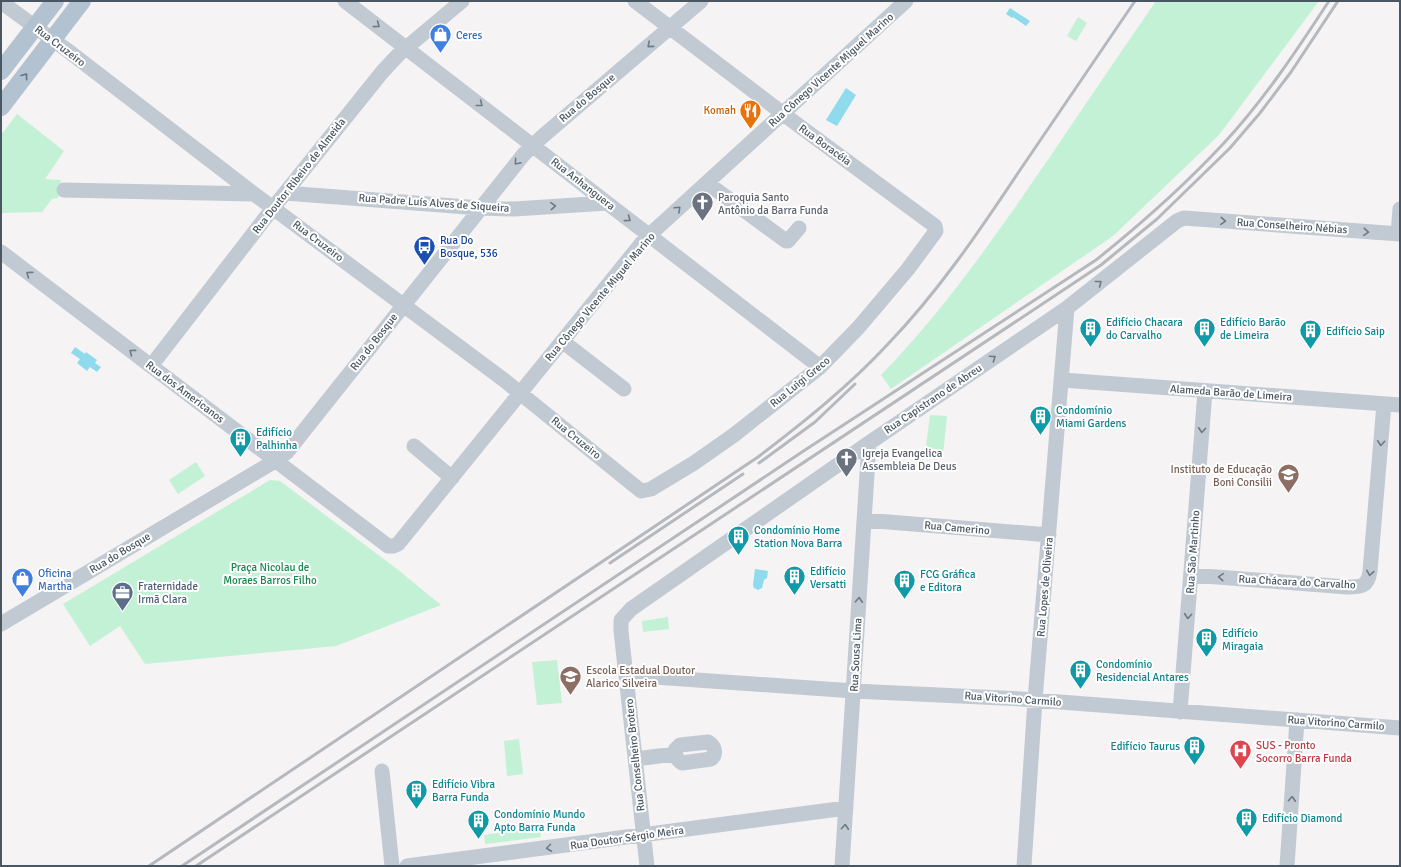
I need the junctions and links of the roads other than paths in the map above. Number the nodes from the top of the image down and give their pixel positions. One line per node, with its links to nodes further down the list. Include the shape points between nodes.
1 (55, 1): 9 (main road)
2 (82, 1): 11 (main road)
3 (346, 1): 12 (street, Rua Anhanguera, one-way to 12)
4 (462, 1): 12 (street, Rua Doutor Ribeiro de Almeida)
5 (635, 1): 10 (street, Rua Boracéia)
6 (701, 1): 10 (street, Rua do Bosque)
7 (906, 1): 15 (street, Rua Cônego Vicente Miguel Marino)
8 (1, 2): 9 (street, Rua Cruzeiro)
9 (35, 27): 11 (street, Rua Cruzeiro); 13 (main road)
10 (669, 28): 15 (street, Rua Boracéia); 16 (street, Rua do Bosque, one-way to 16)
11 (53, 40): 14 (main road, one-way to 11); 21 (street, Rua Cruzeiro)
12 (407, 48): 16 (street, Rua Anhanguera, one-way to 16); 20 (street, Rua Doutor Ribeiro de Almeida, via 392,60)
13 (1, 72)
14 (1, 107)
15 (783, 114): 18 (street, Rua Cônego Vicente Miguel Marino); 29 (street, Rua Boracéia, via 936,226)
16 (533, 145): 17 (street, Rua do Bosque, one-way to 17); 22 (street, Rua Anhanguera)
17 (502, 180): 24 (street, Rua do Bosque); 25 (street, via 499,198)
18 (707, 183): 28 (street, via 786,241); 31 (street, Rua Cônego Vicente Miguel Marino, one-way to 18)
19 (64, 190): 21 (street)
20 (285, 193): 23 (street, Rua Doutor Ribeiro de Almeida); 24 (street, Rua Padre Luís Alves de Siqueira)
21 (254, 194): 23 (street, Rua Cruzeiro)
22 (607, 203): 25 (street, Rua Padre Luís Alves de Siqueira, one-way to 22); 31 (street, Rua Anhanguera, one-way to 31)
23 (273, 208): 33 (street, Rua Cruzeiro); 36 (street, Rua Doutor Ribeiro de Almeida)
24 (480, 208): 25 (street, Rua Padre Luís Alves de Siqueira); 33 (street, Rua do Bosque)
25 (514, 209)
26 (1400, 209): 30 (street)
27 (1184, 218): 30 (street, Rua Conselheiro Nébias, one-way to 30); 34 (street, Rua Capistrano de Abreu, one-way to 27)
28 (799, 228)
29 (936, 231): 37 (street, Rua Luigi Greco, via 858,328)
30 (1399, 234)
31 (650, 235): 35 (street, Rua Cônego Vicente Miguel Marino); 37 (street, Rua Anhanguera)
32 (1, 252): 36 (street, Rua dos Americanos, one-way to 32)
33 (404, 305): 41 (street, Rua Cruzeiro); 46 (street, Rua do Bosque, via 297,440)
34 (1067, 308): 38 (street, Rua Lopes de Oliveira); 44 (street, Rua Capistrano de Abreu, one-way to 34)
35 (562, 341): 39 (street); 41 (street, Rua Cônego Vicente Miguel Marino)
36 (151, 366): 46 (street, Rua dos Americanos)
37 (820, 367): 48 (street, Rua Luigi Greco, via 694,463 651,489 641,491)
38 (1062, 380): 40 (street, Alameda Barão de Limeira); 50 (street, Rua Lopes de Oliveira)
39 (624, 390)
40 (1205, 391): 42 (street, Alameda Barão de Limeira); 52 (street, Rua São Martinho, one-way to 52)
41 (520, 393): 47 (street, Rua Cônego Vicente Miguel Marino); 48 (street, Rua Cruzeiro)
42 (1384, 404): 43 (street, Alameda Barão de Limeira); 52 (street, Rua Chácara do Carvalho, one-way to 52, via 1368,582 1347,587)
43 (1400, 405)
44 (869, 443): 49 (street, Rua Sousa Lima); 53 (street, Rua Capistrano de Abreu, via 642,601)
45 (414, 446): 47 (street)
46 (275, 461): 51 (street, Rua dos Americanos); 54 (street, Rua do Bosque)
47 (452, 478): 51 (street, Rua Cônego Vicente Miguel Marino, via 398,544)
48 (632, 485)
49 (864, 520): 50 (street, Rua Camerino); 56 (street, Rua Sousa Lima, one-way to 49)
50 (1049, 535): 57 (street, Rua Lopes de Oliveira)
51 (388, 546)
52 (1191, 575): 58 (street, Rua São Martinho, one-way to 58)
53 (621, 620): 55 (street, Rua Conselheiro Brotero)
54 (2, 621)
55 (626, 674): 56 (street, Rua Vitorino Carmilo); 62 (street, Rua Conselheiro Brotero)
56 (854, 690): 57 (street, Rua Vitorino Carmilo); 64 (street, Rua Sousa Lima)
57 (1035, 700): 58 (street, Rua Vitorino Carmilo); 70 (street, Rua Lopes de Oliveira)
58 (1180, 712): 59 (street, Rua Vitorino Carmilo)
59 (1297, 720): 60 (street, Rua Vitorino Carmilo); 71 (street, one-way to 59)
60 (1400, 728)
61 (675, 754): 62 (street)
62 (635, 759): 65 (street, Rua Conselheiro Brotero)
63 (382, 771): 66 (street)
64 (846, 808): 65 (street, Rua Doutor Sérgio Meira); 69 (street, Rua Sousa Lima, one-way to 64)
65 (643, 836): 67 (street, Rua Doutor Sérgio Meira, one-way to 67); 68 (street, Rua Conselheiro Brotero)
66 (392, 866)
67 (407, 866)
68 (647, 866)
69 (842, 866)
70 (1024, 866)
71 (1287, 866)

